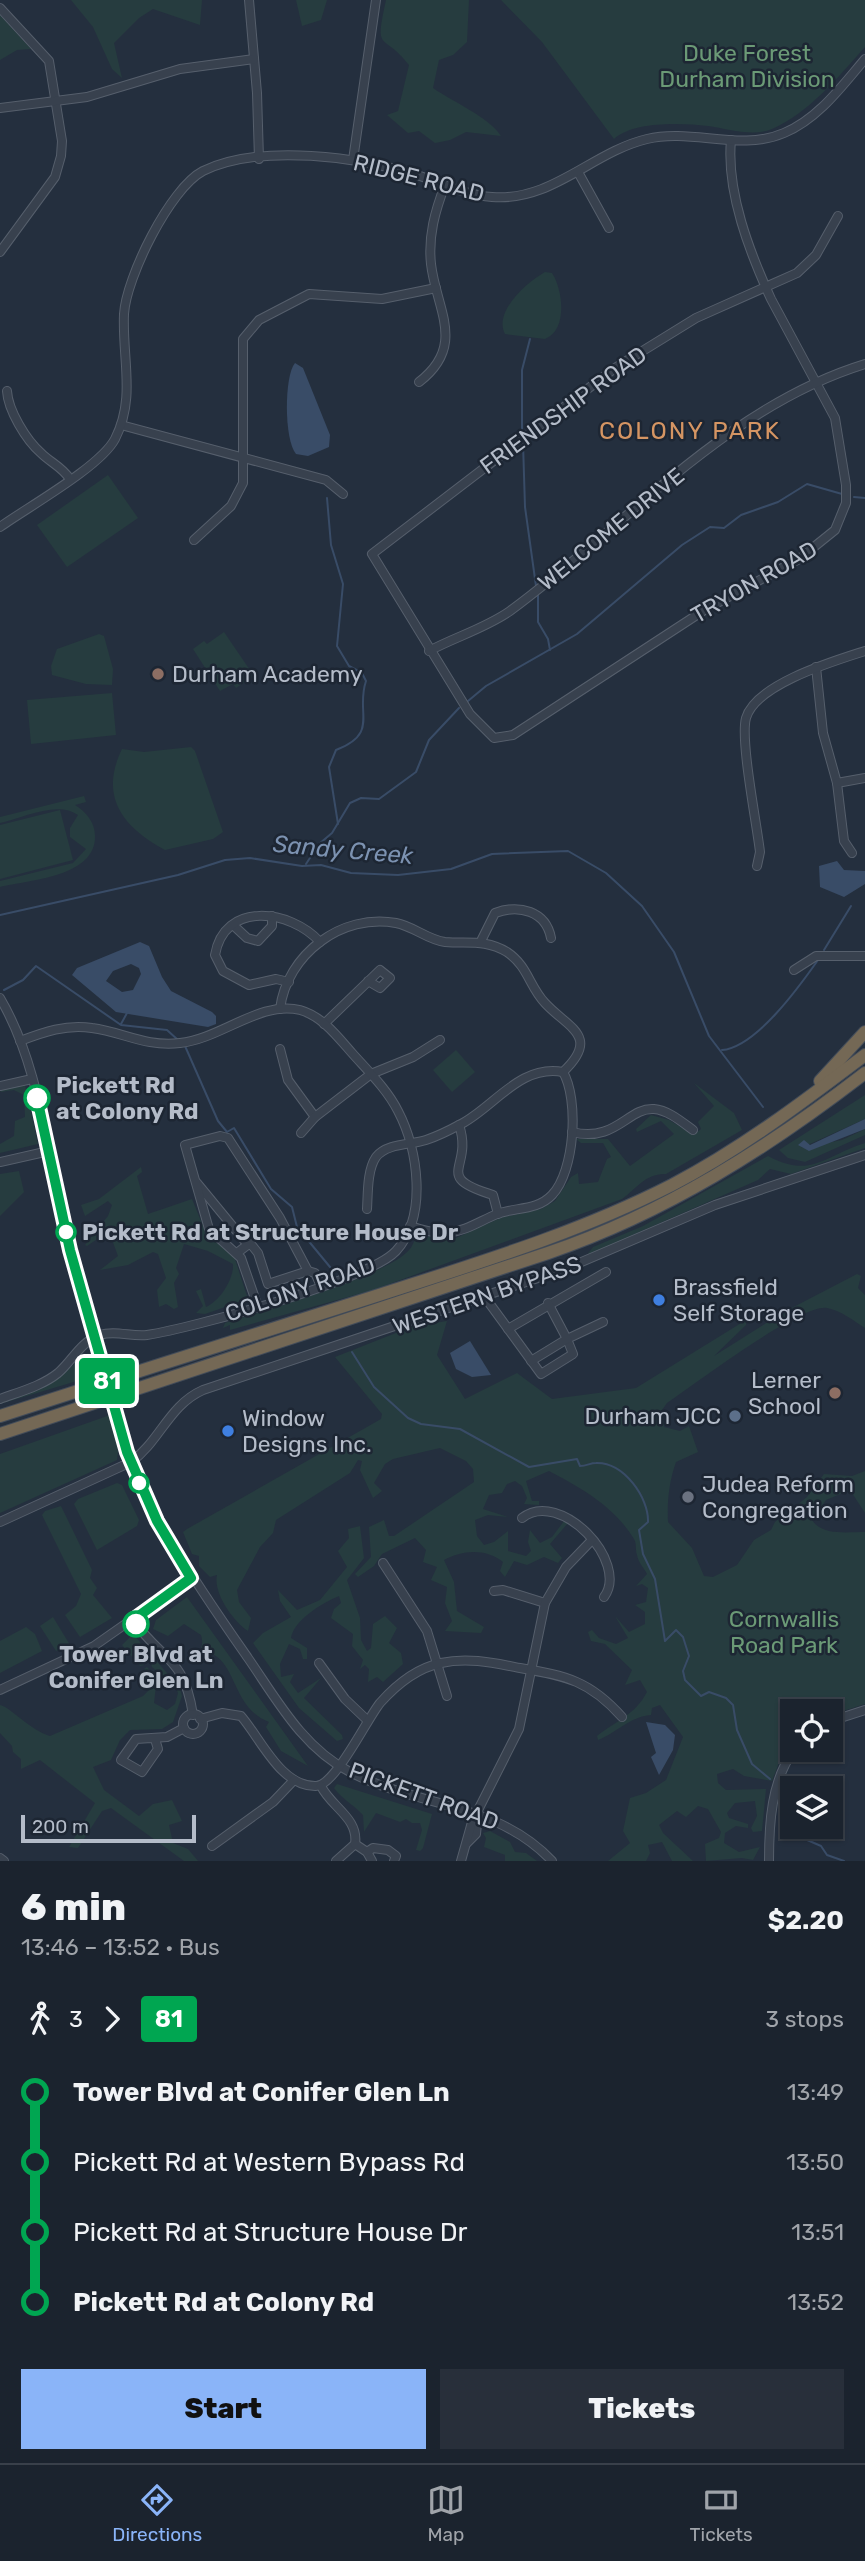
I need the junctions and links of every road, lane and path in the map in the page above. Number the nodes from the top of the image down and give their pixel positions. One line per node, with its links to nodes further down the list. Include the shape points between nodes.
1 (249, 0): 4 (street)
2 (376, 0): 10 (street)
3 (0, 8): 6 (street, via 46,56)
4 (254, 59): 6 (street, via 180,69 100,94); 9 (street)
5 (865, 59): 8 (street, RIDGE ROAD, via 796,127 774,137)
6 (57, 100): 7 (street); 15 (street, via 62,141 59,168)
7 (0, 108)
8 (731, 140): 11 (street, RIDGE ROAD, via 654,137 629,144); 16 (street, TRYON ROAD, via 739,205)
9 (258, 159): 10 (street, RIDGE ROAD); 22 (street, RIDGE ROAD, via 200,173 179,190 165,212 125,306 129,393)
10 (353, 160): 12 (street, RIDGE ROAD)
11 (578, 172): 12 (street, RIDGE ROAD, via 515,197 481,196); 14 (street)
12 (445, 186): 17 (street, via 431,230 430,261)
13 (838, 216): 16 (street, FRIENDSHIP ROAD, via 811,261)
14 (609, 228)
15 (0, 252)
16 (766, 287): 20 (street, TRYON ROAD); 28 (street, FRIENDSHIP ROAD, via 696,318 615,368 372,554)
17 (436, 288): 19 (street, via 446,338 434,366); 23 (street, via 382,299 309,295 252,325 243,339)
18 (865, 364): 20 (street, WELCOME DRIVE)
19 (419, 382)
20 (818, 382): 28 (street, WELCOME DRIVE, via 728,436 511,610); 28 (street, TRYON ROAD, via 837,425 846,485 844,510 832,533 800,559 731,594 513,735 498,739 470,714)
21 (7, 391): 24 (street, via 8,404 37,448)
22 (121, 425): 23 (street); 24 (street, RIDGE ROAD, via 106,451)
23 (244, 458): 25 (street, via 326,480); 27 (street, via 243,483 236,500)
24 (69, 479): 26 (street, RIDGE ROAD)
25 (343, 494)
26 (0, 527)
27 (194, 540)
28 (429, 651)
29 (865, 651): 30 (street)
30 (816, 667): 32 (street, via 823,733); 34 (street, via 759,700 746,717 760,852)
31 (865, 778): 32 (street)
32 (837, 783): 33 (street, via 844,841)
33 (852, 853)
34 (757, 866)
35 (272, 916): 36 (street); 36 (street, via 272,926 258,941); 39 (street, via 291,919)
36 (233, 925): 43 (street, via 216,947 217,963 223,971 249,985 275,979)
37 (551, 938): 38 (street, via 540,918 517,909 495,913)
38 (481, 941): 39 (street, via 442,941 412,927 373,920 341,929); 52 (street, via 523,965 542,1001 578,1032 579,1055)
39 (320, 942): 43 (street, via 299,962)
40 (865, 956): 41 (street, via 816,956)
41 (794, 970)
42 (368, 981): 46 (street)
43 (289, 982): 45 (street)
44 (0, 998): 48 (street, PICKETT ROAD)
45 (280, 1009): 46 (street, COLONY ROAD, via 308,1013); 48 (street, via 200,1041 178,1044 146,1043 78,1026)
46 (324, 1024): 54 (street, COLONY ROAD)
47 (865, 1032): 58 (highway)
48 (20, 1041): 55 (street, PICKETT ROAD)
49 (440, 1041): 54 (street)
50 (280, 1049): 59 (street, via 288,1080)
51 (865, 1055): 58 (highway)
52 (563, 1072): 60 (street, via 547,1072 516,1083); 63 (street, via 572,1092)
53 (865, 1073): 61 (highway)
54 (371, 1074): 59 (street); 65 (street, COLONY ROAD, via 397,1108)
55 (32, 1079): 56 (street); 66 (street, PICKETT ROAD)
56 (0, 1086)
57 (865, 1086): 61 (highway)
58 (796, 1108): 87 (highway, via 684,1178 570,1230)
59 (315, 1116): 64 (street)
60 (459, 1125): 65 (street); 71 (street, via 464,1143 459,1179 467,1187 493,1195)
61 (789, 1129): 88 (highway, via 686,1193 570,1245)
62 (693, 1130): 63 (street, via 654,1109 599,1135)
63 (572, 1132): 71 (street, via 563,1179 554,1194 541,1203)
64 (301, 1133)
65 (411, 1143): 70 (street, via 387,1149 375,1158); 72 (street, COLONY ROAD, via 415,1194)
66 (49, 1152): 68 (street); 83 (street, PICKETT ROAD)
67 (865, 1155): 78 (street, WESTERN BYPASS, via 715,1205 594,1257)
68 (0, 1163)
69 (197, 1183): 73 (street); 74 (street, via 209,1229); 75 (street, via 185,1145 228,1138 280,1217)
70 (367, 1209)
71 (498, 1214): 72 (street, via 442,1233)
72 (410, 1226): 77 (street, COLONY ROAD, via 401,1245 380,1265)
73 (248, 1245): 74 (street); 75 (street, via 258,1253 268,1284)
74 (237, 1253): 80 (street)
75 (308, 1271): 77 (street, via 315,1273)
76 (606, 1272): 79 (street)
77 (321, 1286): 80 (street, COLONY ROAD)
78 (484, 1296): 82 (street); 91 (street, WESTERN BYPASS, via 188,1396)
79 (548, 1303): 82 (street); 84 (street)
80 (258, 1307): 83 (street, COLONY ROAD, via 146,1335)
81 (603, 1322): 84 (street)
82 (508, 1329): 85 (street)
83 (95, 1337): 86 (street, via 54,1376); 91 (street, PICKETT ROAD, bridge)
84 (566, 1339): 85 (street); 85 (street, via 573,1354 541,1374)
85 (531, 1361)
86 (0, 1399)
87 (0, 1416)
88 (44, 1419): 89 (highway); 90 (highway)
89 (0, 1434)
90 (0, 1441)
91 (131, 1462): 93 (street); 96 (street, PICKETT ROAD, via 157,1521)
92 (522, 1518): 94 (street, via 534,1511 553,1512 572,1521)
93 (0, 1522)
94 (592, 1540): 98 (street, via 608,1569 609,1588); 99 (street, via 566,1567)
95 (383, 1563): 102 (street, via 423,1623)
96 (191, 1578): 100 (street); 114 (street, PICKETT ROAD, via 300,1732)
97 (494, 1591): 99 (street)
98 (604, 1597)
99 (545, 1603): 103 (street)
100 (133, 1620): 104 (street, via 94,1646); 107 (street, via 175,1663)
101 (319, 1663): 110 (street)
102 (438, 1664): 103 (street, via 474,1660); 105 (street); 110 (street, via 396,1687)
103 (531, 1670): 108 (street, via 584,1683); 117 (street, via 517,1733)
104 (0, 1690)
105 (447, 1696)
106 (865, 1710): 109 (street)
107 (197, 1717): 111 (street, via 185,1719); 111 (street, via 202,1726 197,1733); 115 (street, via 241,1716)
108 (622, 1717)
109 (843, 1717)
110 (367, 1720): 114 (street)
111 (184, 1728): 112 (street)
112 (155, 1740): 112 (street, via 136,1739 121,1760 142,1772 158,1749)
113 (787, 1762): 128 (street, via 773,1804)
114 (340, 1766): 116 (street); 117 (street, PICKETT ROAD, via 373,1782)
115 (294, 1780): 116 (street); 119 (street, via 273,1802)
116 (321, 1786): 118 (street, via 354,1828)
117 (478, 1813): 126 (street); 127 (street, PICKETT ROAD, via 517,1831)
118 (355, 1844): 120 (street); 123 (street)
119 (212, 1846)
120 (367, 1852): 124 (street); 125 (street, via 388,1850 396,1856)
121 (0, 1858): 122 (street)
122 (4, 1861)
123 (336, 1861)
124 (372, 1861)
125 (394, 1861)
126 (461, 1861)
127 (552, 1861)
128 (769, 1861)

